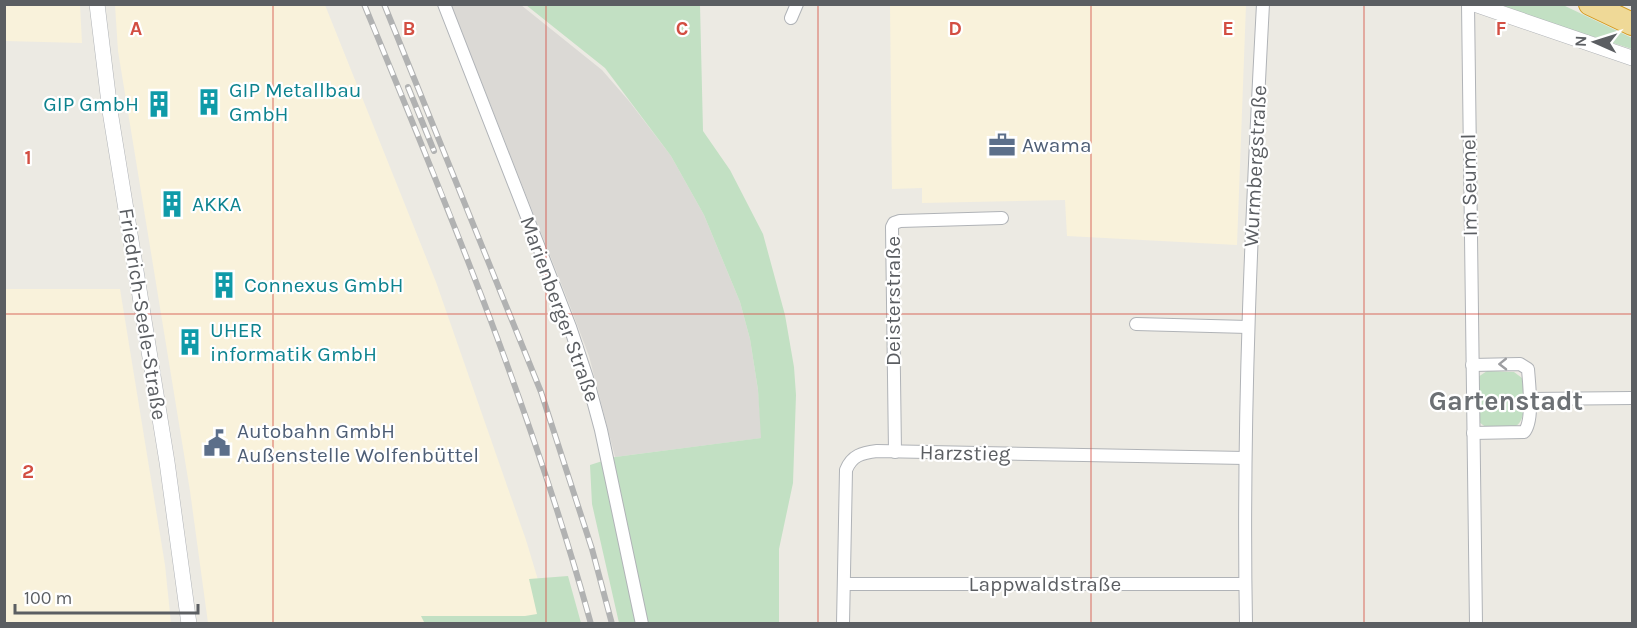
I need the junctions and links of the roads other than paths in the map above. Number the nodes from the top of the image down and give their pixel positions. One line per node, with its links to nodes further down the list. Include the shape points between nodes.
1 (97, 4): 22 (street, Friedrich-Seele-Straße)
2 (444, 4): 23 (street, Marienberger Straße, via 587,378)
3 (797, 4): 8 (street)
4 (1263, 4): 13 (street, Wurmbergstraße)
5 (1468, 4): 14 (street, Im Seumel)
6 (1474, 4): 10 (street)
7 (1590, 4): 9 (highway)
8 (791, 18)
9 (1632, 24)
10 (1632, 58)
11 (1002, 218): 18 (street, Deisterstraße, via 900,221 892,227)
12 (1136, 324): 13 (street)
13 (1248, 327): 19 (street, Wurmbergstraße)
14 (1472, 365): 16 (street, one-way to 14, via 1528,369 1524,366); 17 (street, Im Seumel)
15 (1632, 398): 16 (street)
16 (1530, 399): 17 (street, via 1529,424 1524,432)
17 (1473, 433): 26 (street, Im Seumel)
18 (895, 452): 19 (street, Harzstieg); 20 (street, Harzstieg, via 866,452 849,463)
19 (1245, 458): 21 (street, Wurmbergstraße)
20 (844, 584): 21 (street, Lappwaldstraße); 24 (street, Harzstieg)
21 (1245, 584): 25 (street, Wurmbergstraße)
22 (189, 624)
23 (642, 624)
24 (843, 624)
25 (1246, 624)
26 (1476, 624)

